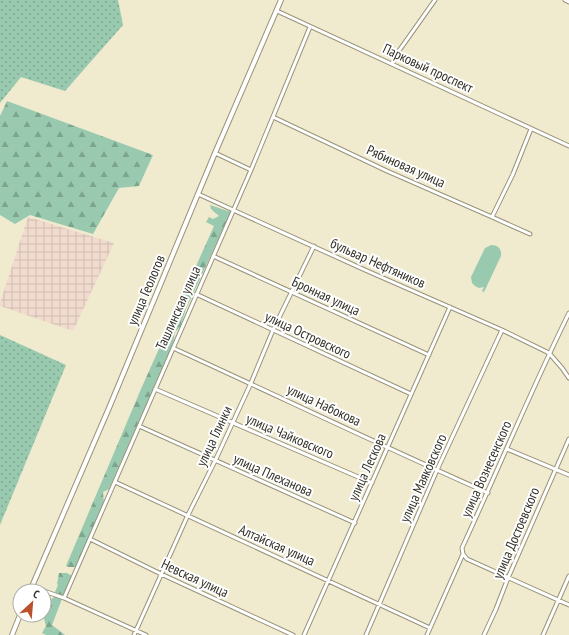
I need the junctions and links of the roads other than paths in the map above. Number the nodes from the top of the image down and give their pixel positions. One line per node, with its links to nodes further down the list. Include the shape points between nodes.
1 (435, 0): 7 (street)
2 (565, 0): 4 (street)
3 (282, 1): 5 (main road, улица Геологов)
4 (569, 2)
5 (277, 11): 6 (street, Парковый проспект); 11 (main road, улица Геологов)
6 (310, 27): 7 (street, Парковый проспект); 8 (street, Ташлинская улица)
7 (392, 64): 9 (street, Парковый проспект)
8 (273, 117): 12 (street, Ташлинская улица); 15 (street, Рябиновая улица)
9 (531, 129): 10 (street, Парковый проспект); 15 (street)
10 (569, 146)
11 (215, 154): 12 (street); 13 (main road, улица Геологов)
12 (251, 170): 14 (street, Ташлинская улица)
13 (198, 194): 14 (street, бульвар Нефтяников); 52 (main road, улица Геологов)
14 (233, 210): 17 (street, бульвар Нефтяников); 18 (street, Ташлинская улица)
15 (492, 217): 16 (street, Рябиновая улица)
16 (530, 234)
17 (314, 246): 19 (street, улица Глинки); 21 (street, бульвар Нефтяников)
18 (213, 256): 19 (street, Бронная улица); 20 (street, Ташлинская улица)
19 (291, 292): 23 (street, улица Глинки); 27 (street, Бронная улица)
20 (196, 294): 23 (street, улица Островского); 25 (street, Ташлинская улица)
21 (450, 307): 24 (street, бульвар Нефтяников); 27 (street, улица Лескова)
22 (569, 313): 26 (street, улица Вознесенского)
23 (273, 330): 29 (street, улица Глинки); 31 (street, улица Островского)
24 (502, 330): 26 (street, бульвар Нефтяников); 39 (street, улица Маяковского)
25 (173, 348): 29 (street, улица Набокова); 30 (street, Ташлинская улица)
26 (549, 354): 28 (street); 36 (street, улица Вознесенского)
27 (429, 355): 31 (street, улица Лескова)
28 (569, 378)
29 (251, 383): 32 (street, улица Глинки); 35 (street, улица Набокова)
30 (155, 389): 32 (street, улица Чайковского); 33 (street, Ташлинская улица)
31 (411, 394): 35 (street, улица Лескова)
32 (232, 423): 37 (street, улица Глинки); 42 (street, улица Чайковского)
33 (139, 426): 37 (street, улица Плеханова); 41 (street, Ташлинская улица)
34 (569, 440): 38 (street, улица Достоевского)
35 (388, 447): 39 (street, улица Набокова); 42 (street, улица Лескова)
36 (507, 449): 38 (street); 43 (street, улица Вознесенского)
37 (215, 461): 44 (street, улица Глинки); 45 (street, улица Плеханова)
38 (555, 469): 40 (street); 50 (street, улица Достоевского)
39 (437, 470): 43 (street, улица Набокова); 56 (street, улица Маяковского)
40 (569, 475)
41 (115, 482): 44 (street, Алтайская улица); 46 (street, Ташлинская улица)
42 (372, 483): 45 (street, улица Лескова)
43 (488, 493): 47 (street, улица Вознесенского, via 462,548)
44 (188, 517): 48 (street, улица Глинки); 51 (street, Алтайская улица)
45 (354, 523): 51 (street, улица Лескова)
46 (90, 539): 48 (street, Невская улица); 54 (street, Ташлинская улица)
47 (463, 554): 50 (street, via 467,559); 59 (street, улица Вознесенского)
48 (161, 574): 60 (street, улица Глинки); 64 (street, Невская улица)
49 (569, 576): 55 (street)
50 (508, 578): 55 (street); 68 (street, улица Достоевского)
51 (329, 580): 56 (street, Алтайская улица); 65 (street, улица Лескова)
52 (34, 583)
53 (52, 594): 54 (street)
54 (64, 598): 60 (street)
55 (558, 600): 57 (street); 69 (street)
56 (380, 605): 59 (street, Алтайская улица); 66 (street, улица Маяковского)
57 (569, 606)
58 (17, 623): 61 (main road)
59 (430, 628): 67 (street, улица Вознесенского)
60 (136, 630): 62 (street, улица Глинки); 63 (street)
61 (12, 635)
62 (134, 635)
63 (146, 635)
64 (293, 635)
65 (304, 635)
66 (366, 635)
67 (427, 635)
68 (484, 635)
69 (543, 635)

